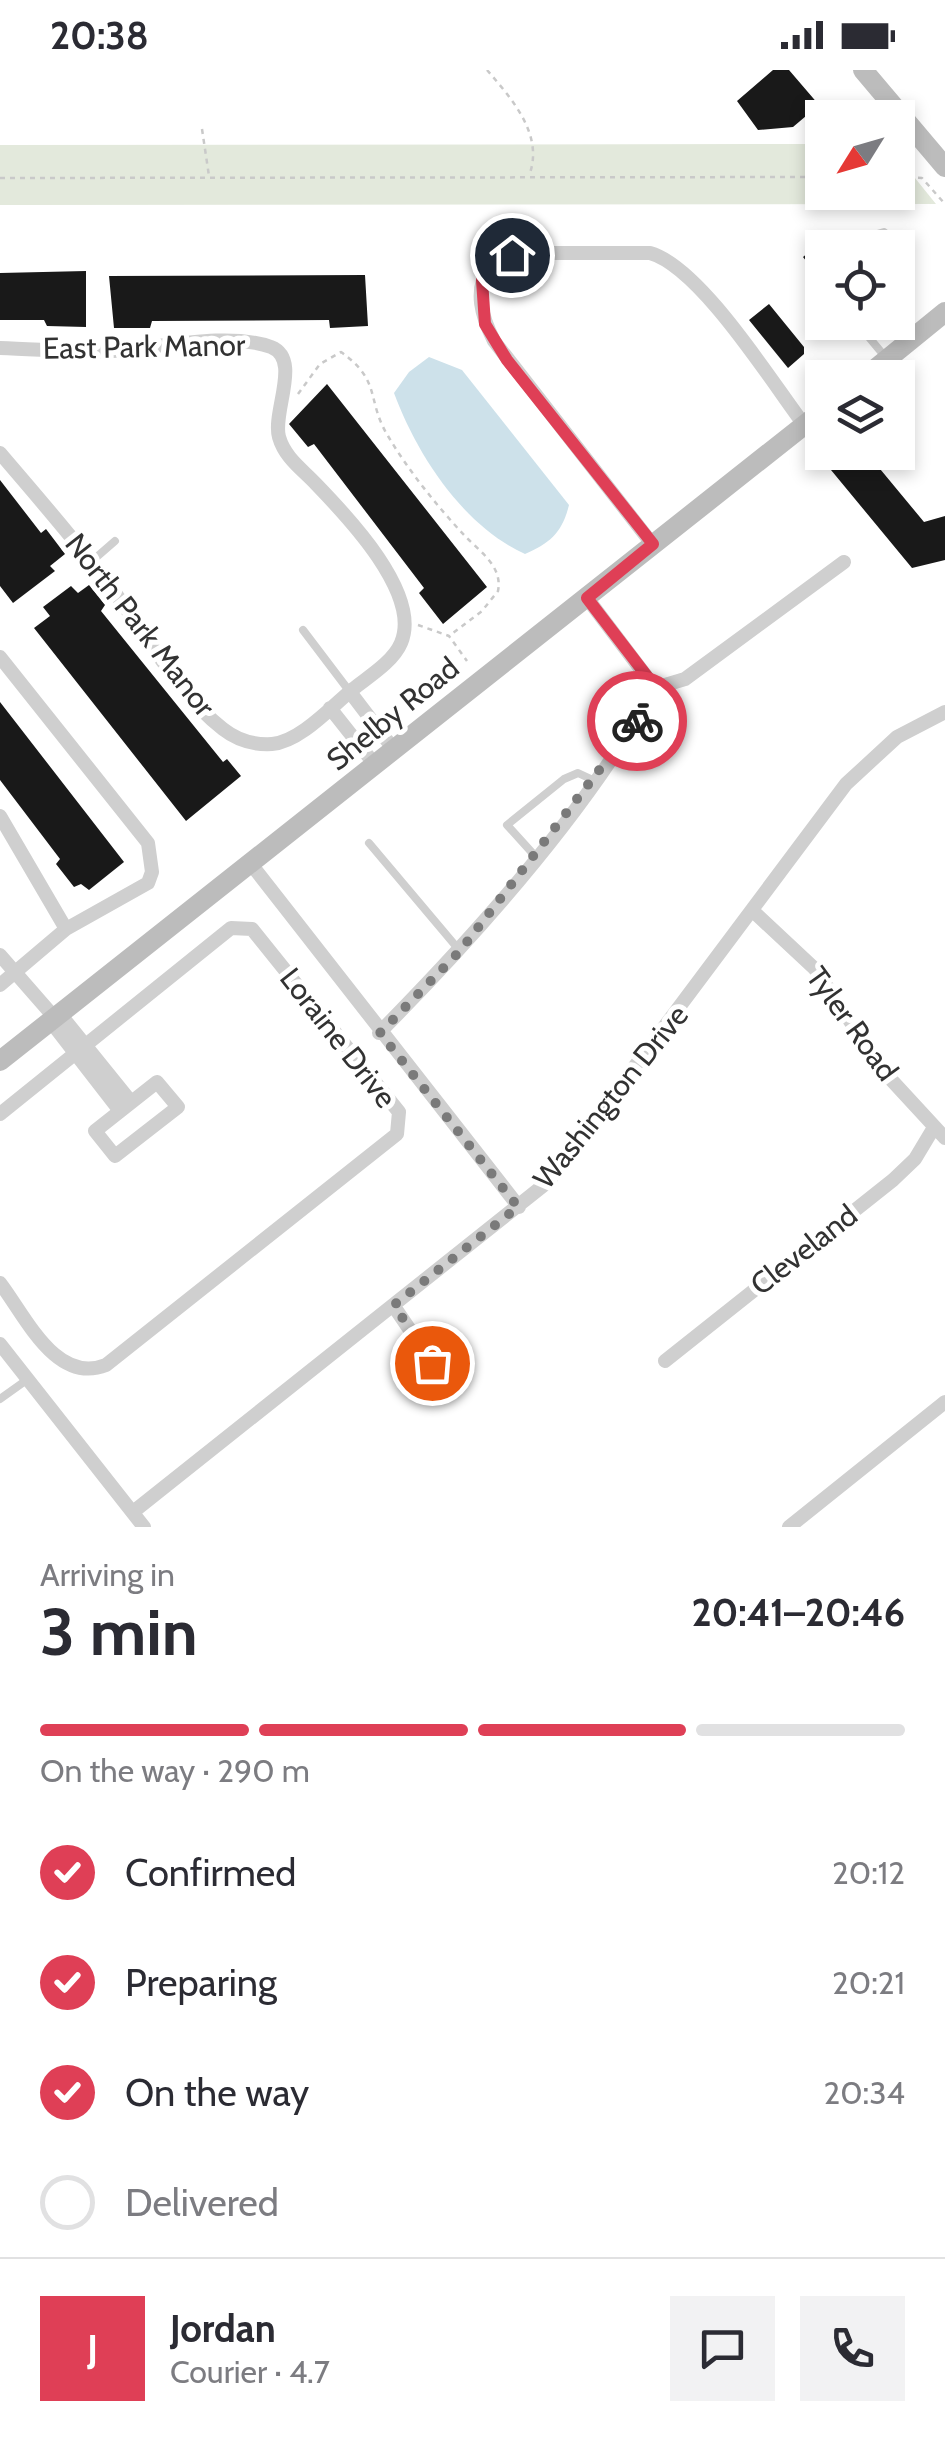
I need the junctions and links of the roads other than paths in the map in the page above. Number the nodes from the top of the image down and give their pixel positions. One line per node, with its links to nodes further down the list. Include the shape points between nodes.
1 (862, 70): 2 (street)
2 (945, 166)
3 (945, 312): 6 (street)
4 (871, 340): 6 (lane)
5 (0, 348): 14 (street, East Park Manor, via 96,352 214,342 272,347 287,370 279,437 290,460 383,566)
6 (887, 359)
7 (805, 426): 10 (street, Shelby Road); 10 (street, via 702,291 666,257 524,253 490,267 480,288 494,340)
8 (0, 453): 11 (street, North Park Manor)
9 (116, 541): 11 (lane)
10 (653, 544): 13 (street, Shelby Road)
11 (92, 561): 19 (street, North Park Manor, via 222,729 246,742 276,744)
12 (844, 562): 17 (street, via 685,679)
13 (587, 598): 17 (street); 21 (street, Shelby Road)
14 (406, 621): 18 (street, North Park Manor, via 396,652)
15 (303, 630): 18 (lane)
16 (0, 657): 29 (street, via 148,843 152,858 148,883)
17 (656, 688): 23 (street)
18 (350, 692): 19 (street, North Park Manor); 21 (street)
19 (330, 708): 22 (street)
20 (945, 712): 28 (street, Washington Drive, via 897,736 860,769)
21 (395, 750): 22 (street, Shelby Road)
22 (376, 766): 27 (street, Shelby Road)
23 (593, 780): 26 (street); 26 (lane, via 578,773 564,779 507,824)
24 (0, 816): 29 (street)
25 (369, 843): 30 (lane)
26 (536, 857): 30 (street)
27 (251, 864): 34 (street, Shelby Road); 35 (street)
28 (755, 912): 40 (street, Tyler Road, via 815,968 868,1050); 41 (street, Washington Drive, via 566,1162)
29 (66, 928): 32 (street)
30 (460, 951): 35 (street)
31 (0, 955): 32 (street)
32 (14, 969): 33 (street); 34 (street)
33 (0, 985)
34 (56, 1018): 36 (street); 37 (street, Shelby Road)
35 (380, 1033): 41 (street)
36 (80, 1049): 38 (street); 39 (street, Loraine Drive); 42 (street, Loraine Drive, via 231,928 252,929 399,1112 398,1134 128,1350 92,1371 60,1363)
37 (0, 1060)
38 (126, 1106): 38 (street, via 95,1131 116,1156 178,1107 157,1082)
39 (0, 1114)
40 (939, 1134): 45 (street, Cleveland, via 893,1180)
41 (518, 1207): 43 (street, Washington Drive)
42 (0, 1282)
43 (394, 1305): 47 (street); 50 (street, Washington Drive)
44 (0, 1344): 46 (street)
45 (664, 1361)
46 (28, 1379): 48 (lane); 50 (street)
47 (452, 1392)
48 (0, 1399)
49 (945, 1402): 52 (street)
50 (133, 1512): 51 (street)
51 (144, 1527)
52 (789, 1527)

